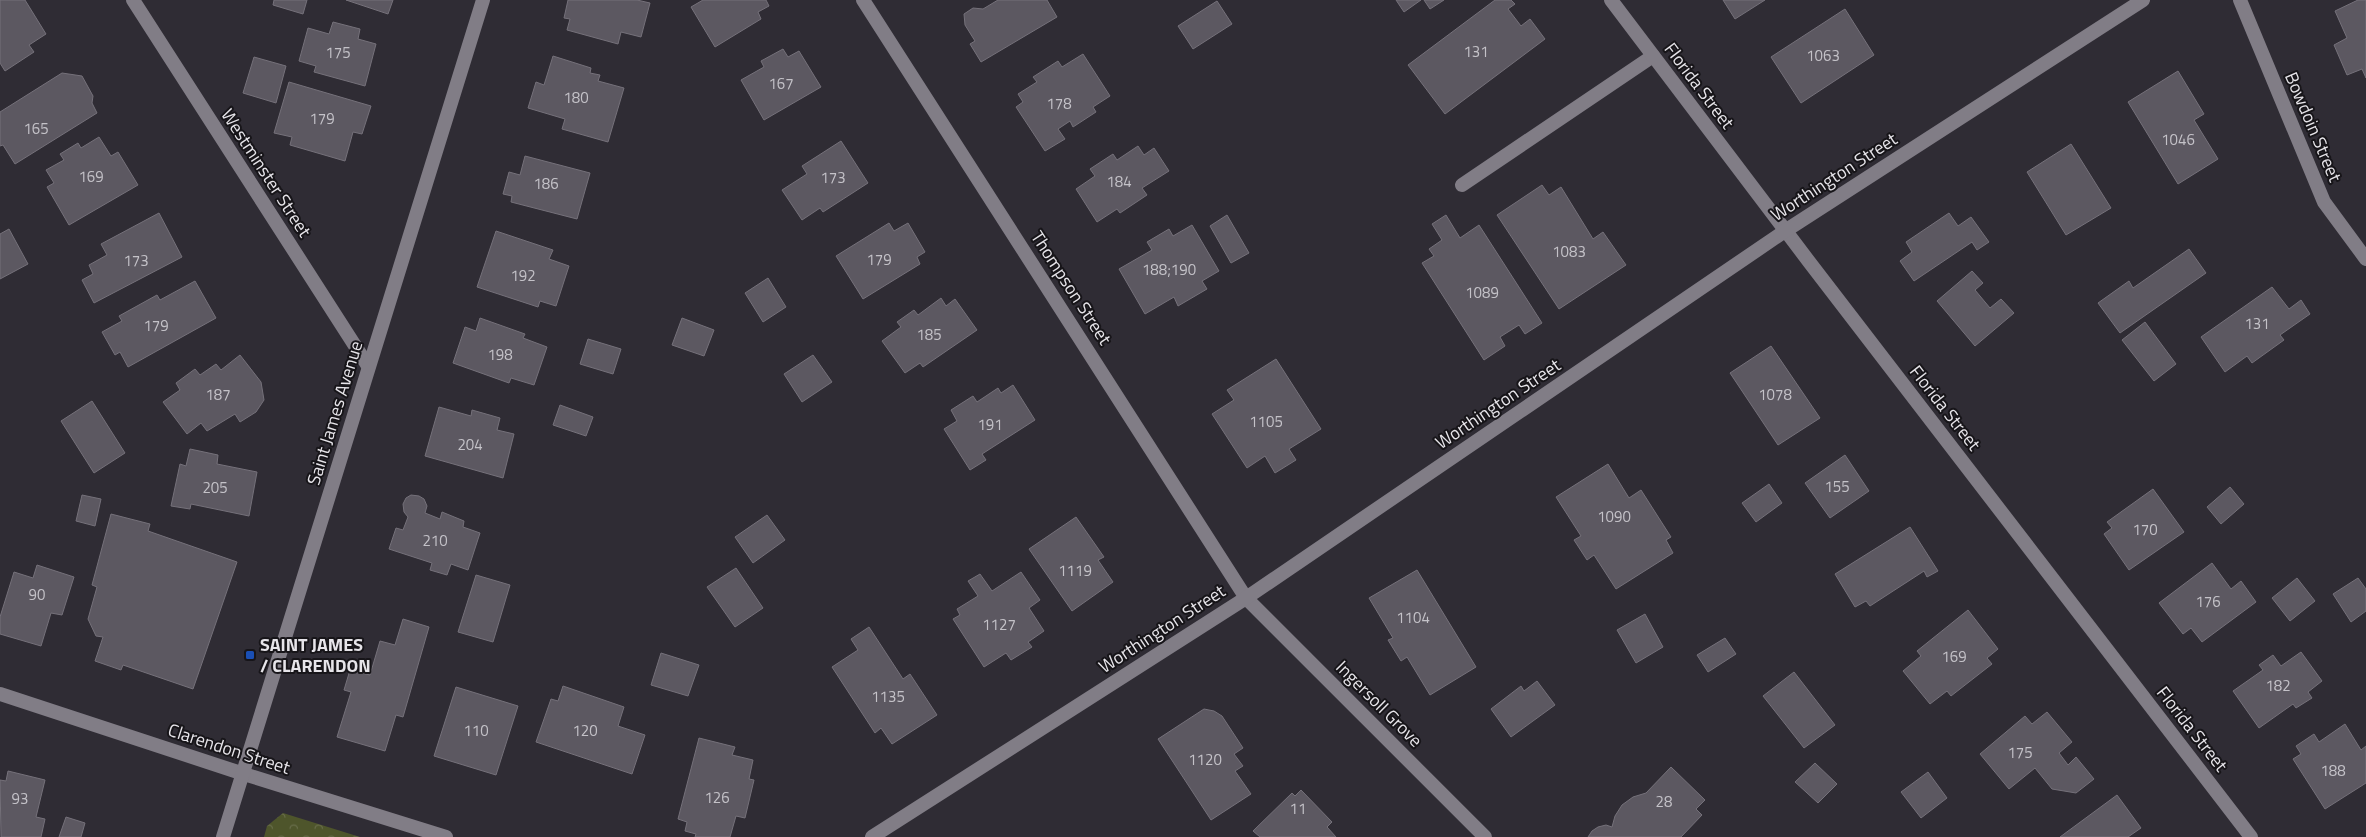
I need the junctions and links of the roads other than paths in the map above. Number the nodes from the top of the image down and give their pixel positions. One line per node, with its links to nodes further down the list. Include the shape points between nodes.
1 (133, 0): 11 (main road, Westminster Street)
2 (483, 0): 11 (main road, Saint James Avenue)
3 (863, 0): 12 (main road, Thompson Street)
4 (1611, 0): 7 (main road, Florida Street)
5 (2143, 0): 9 (main road, Worthington Street)
6 (2240, 0): 10 (main road, Bowdoin Street, via 2324,202)
7 (1653, 56): 8 (main road); 9 (main road, Florida Street)
8 (1462, 185)
9 (1785, 231): 12 (main road, Worthington Street); 19 (main road, Florida Street)
10 (2366, 260)
11 (368, 366): 14 (main road, Saint James Avenue)
12 (1246, 598): 17 (main road, Worthington Street); 18 (main road, Ingersoll Grove)
13 (0, 694): 14 (main road, Clarendon Street)
14 (244, 774): 15 (main road, Saint James Avenue); 16 (main road, Clarendon Street)
15 (223, 837)
16 (446, 837)
17 (872, 837)
18 (1485, 837)
19 (2252, 837)

